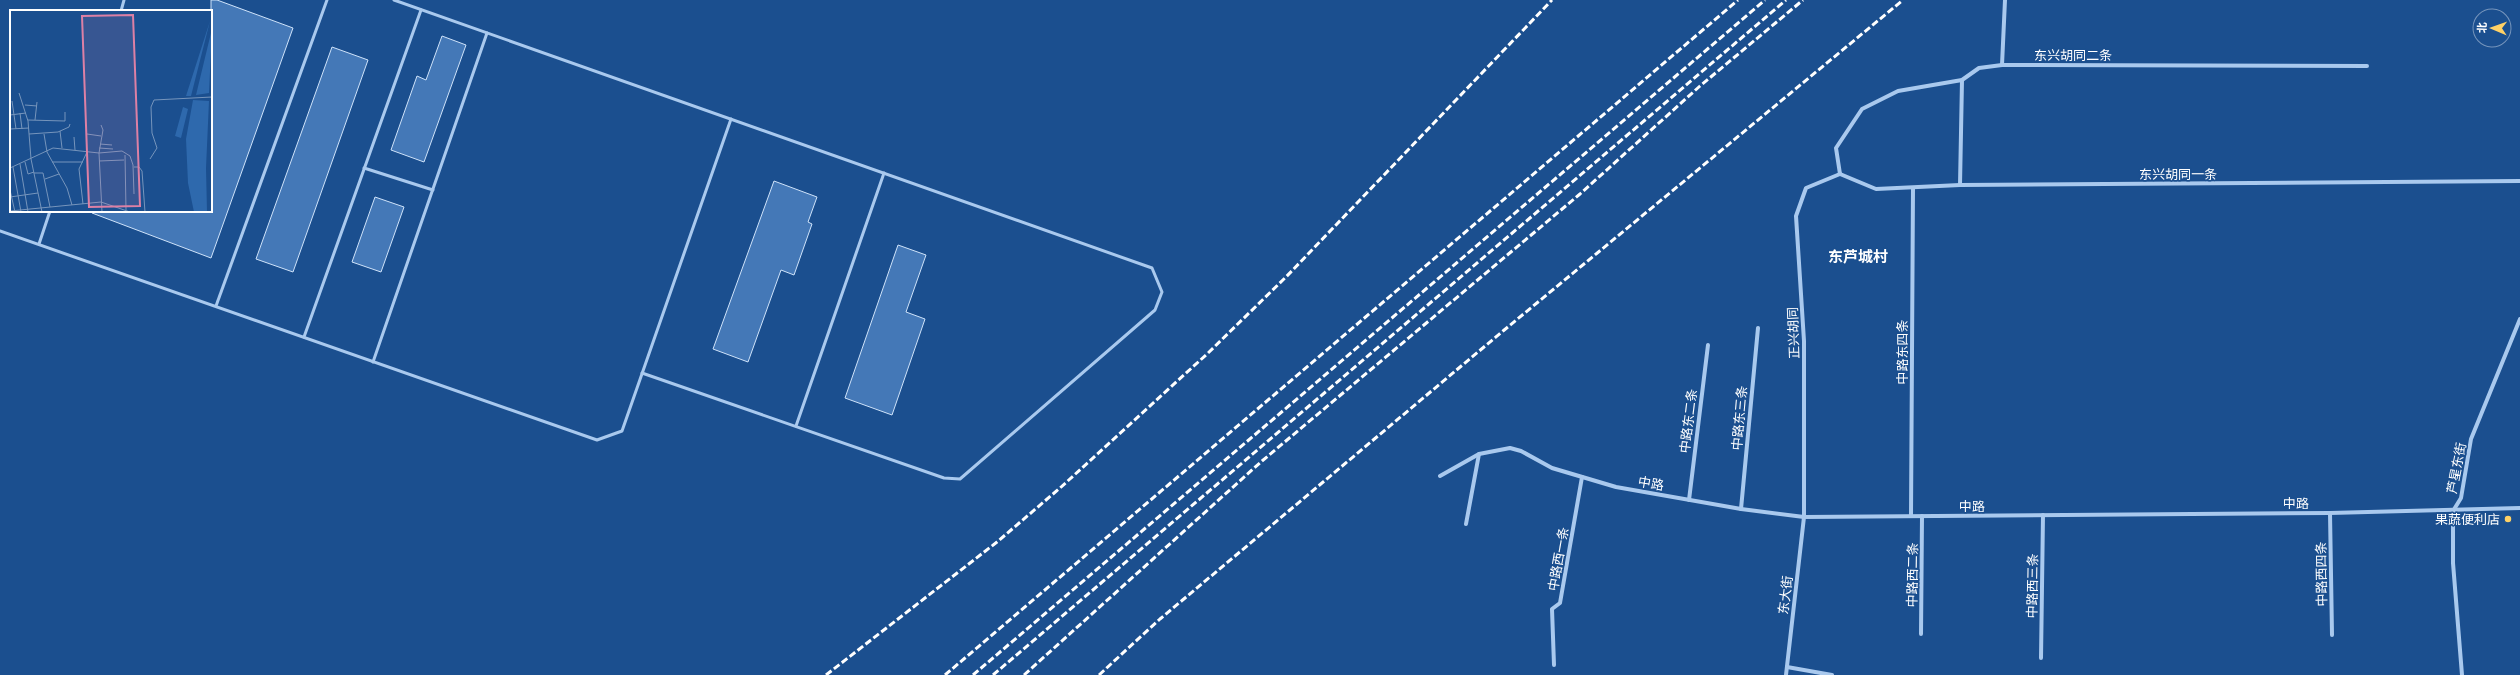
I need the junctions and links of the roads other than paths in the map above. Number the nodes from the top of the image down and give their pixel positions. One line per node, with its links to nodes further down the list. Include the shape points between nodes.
1 (124, 0): 5 (lane)
2 (327, 0): 22 (lane)
3 (394, 0): 6 (lane)
4 (2005, 0): 8 (street)
5 (121, 10)
6 (422, 10): 7 (lane); 12 (lane)
7 (488, 33): 11 (lane); 18 (lane)
8 (2002, 65): 9 (street, 东兴胡同二条); 10 (street, 东兴胡同二条, via 1979,68)
9 (2367, 66)
10 (1962, 80): 14 (street, 东兴胡同二条, via 1898,91 1862,109 1836,148); 16 (street)
11 (731, 119): 13 (lane); 28 (lane)
12 (364, 168): 18 (lane); 25 (lane)
13 (884, 174): 29 (lane); 29 (lane, via 1152,268 1162,292 1155,310 960,479 944,478)
14 (1840, 174): 17 (street, 东兴胡同一条, via 1876,189); 39 (street, 正兴胡同, via 1806,188 1796,216 1804,341)
15 (2520, 181): 16 (street, 东兴胡同一条)
16 (1960, 185): 17 (street, 东兴胡同一条)
17 (1913, 188): 40 (street, 中路东四条)
18 (433, 190): 27 (lane)
19 (50, 212): 21 (lane)
20 (0, 231): 21 (lane)
21 (39, 244): 22 (lane)
22 (216, 306): 25 (lane)
23 (2520, 319): 36 (street, 芦星东街, via 2471,439 2461,498)
24 (1758, 328): 35 (street, 中路东三条)
25 (304, 337): 27 (lane)
26 (1708, 345): 33 (street, 中路东二条)
27 (373, 362): 28 (lane, via 597,440 622,431)
28 (642, 372): 29 (lane)
29 (796, 426)
30 (1479, 454): 31 (street, 中路); 32 (street, 中路, via 1510,448 1521,451 1552,468); 42 (street)
31 (1440, 476)
32 (1582, 477): 33 (street, 中路, via 1616,487); 46 (street, 中路西一条, via 1560,603 1552,609)
33 (1689, 500): 35 (street, 中路)
34 (2520, 508): 36 (street, 中路)
35 (1741, 509): 39 (street, 中路)
36 (2453, 511): 37 (street, 中路); 50 (street, 芦星东街, via 2453,563)
37 (2330, 513): 38 (street, 中路); 44 (street, 中路西四条)
38 (2043, 515): 41 (street, 中路); 45 (street, 中路西三条)
39 (1804, 516): 40 (street, 中路); 47 (street, 东大街)
40 (1911, 516): 41 (street, 中路)
41 (1922, 516): 43 (street, 中路西二条)
42 (1466, 524)
43 (1921, 634)
44 (2332, 635)
45 (2041, 658)
46 (1554, 665)
47 (1787, 667): 48 (street, 东大街); 49 (street)
48 (1786, 675)
49 (1832, 675)
50 (2462, 675)

